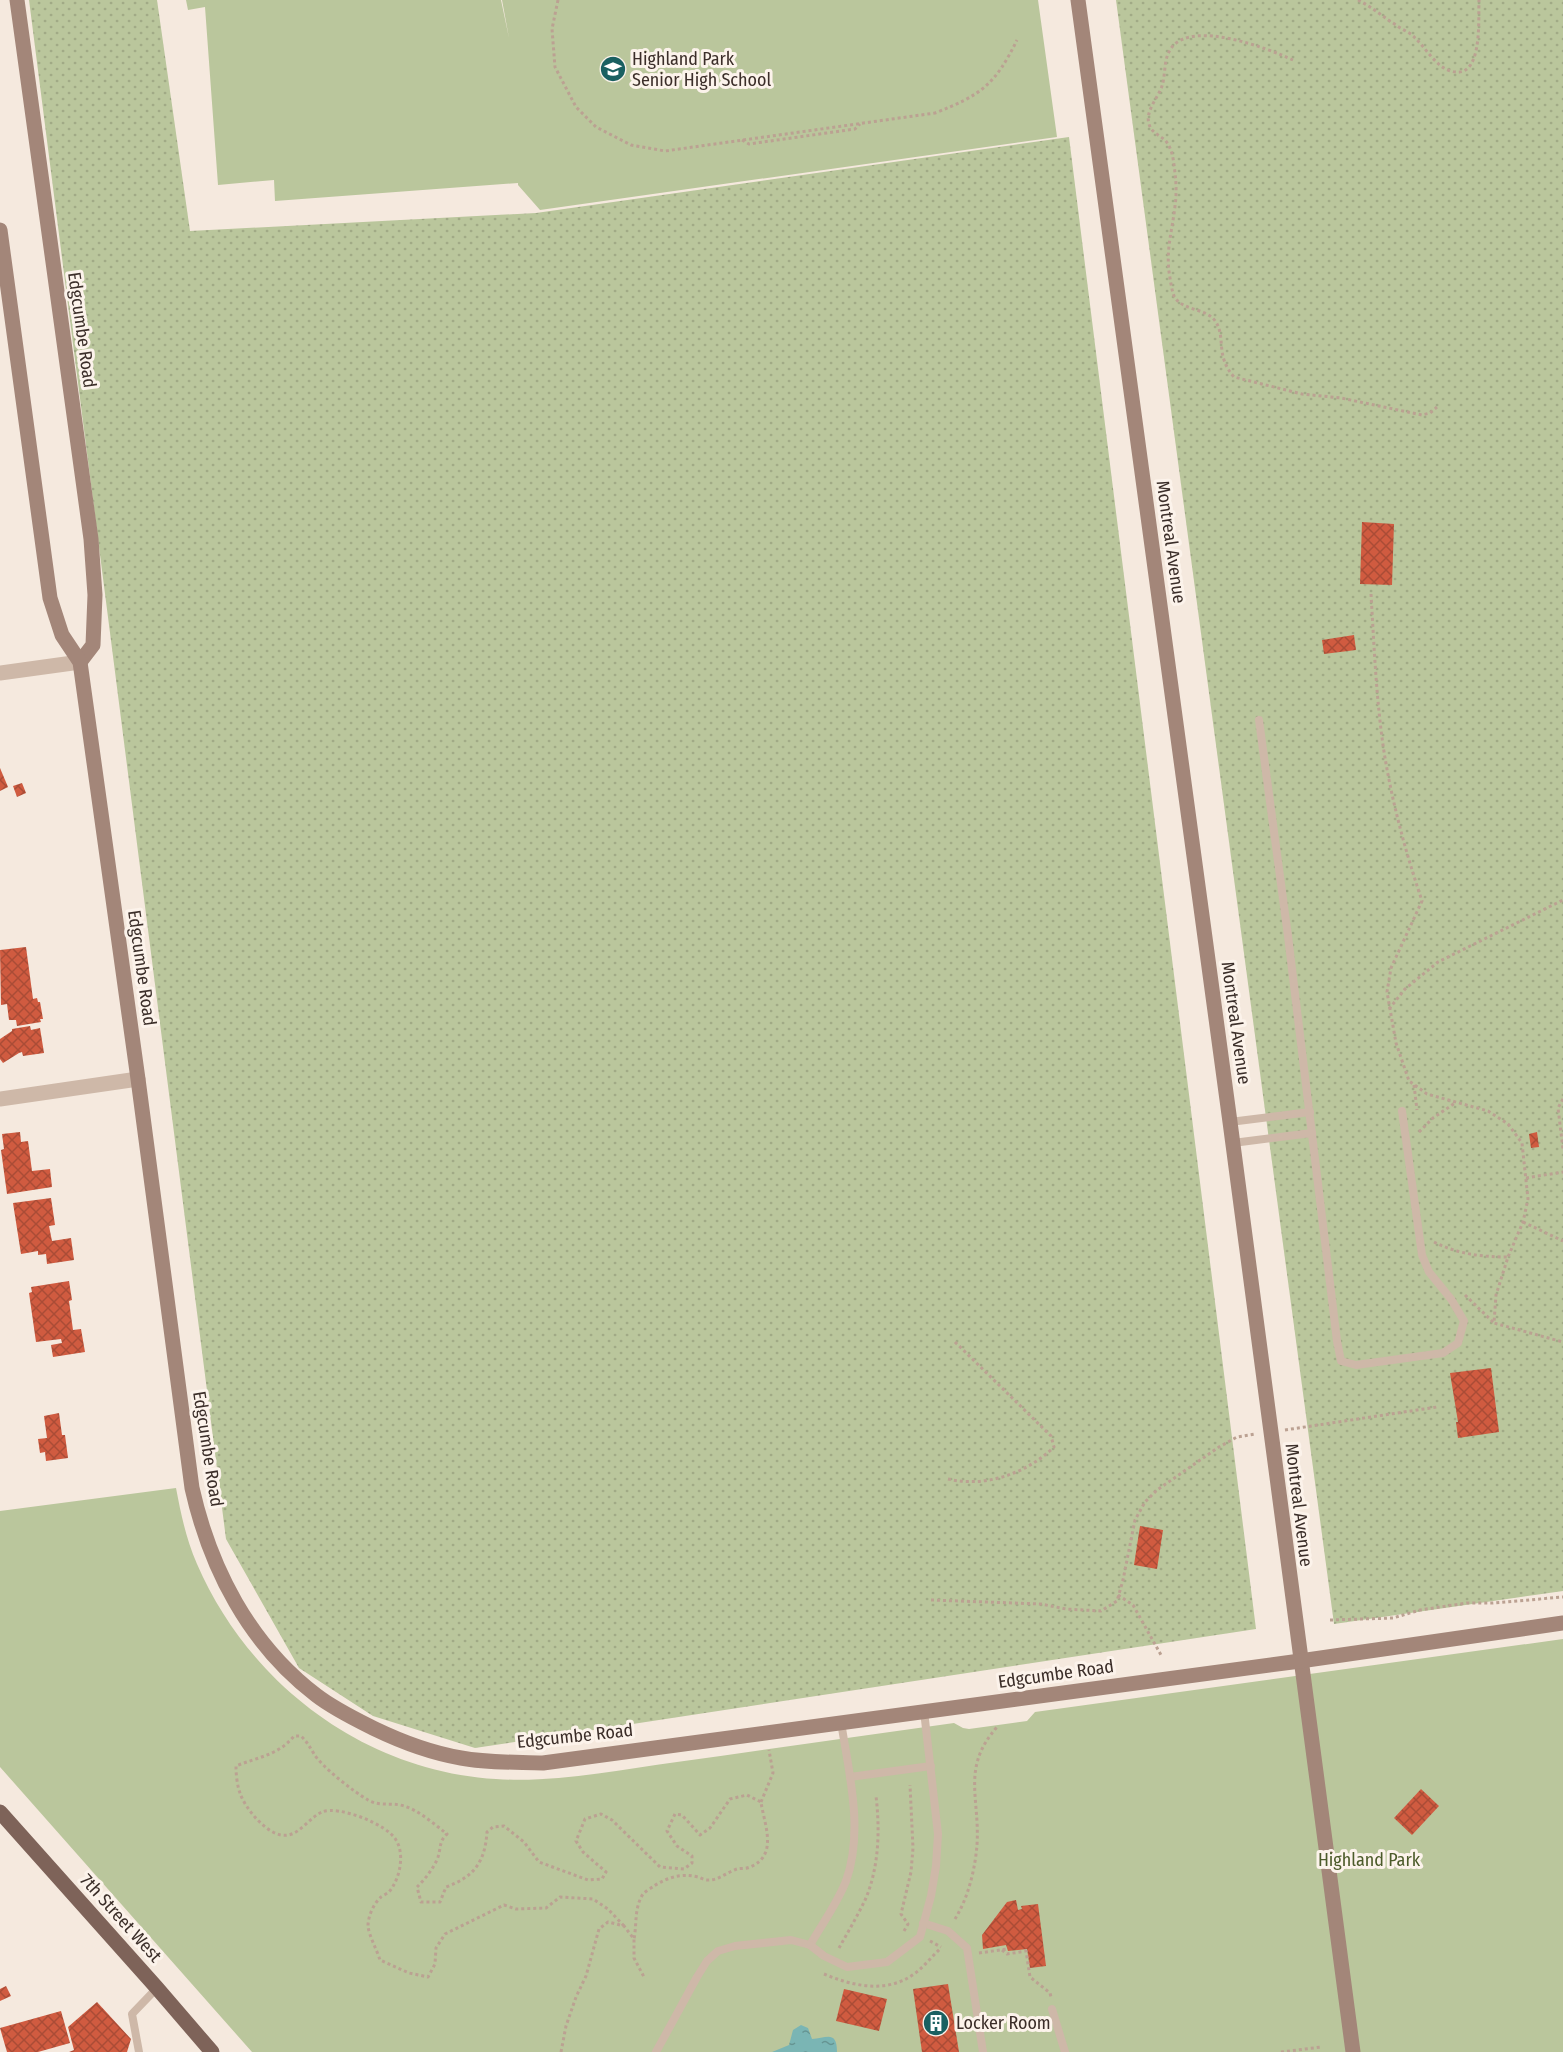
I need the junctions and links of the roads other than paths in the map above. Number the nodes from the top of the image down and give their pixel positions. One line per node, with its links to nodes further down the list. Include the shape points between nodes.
1 (17, 0): 4 (street, Edgcumbe Road, via 91,538 93,645)
2 (1078, 0): 11 (street, Montreal Avenue)
3 (0, 230): 4 (street, Edgcumbe Road, via 51,598 62,635)
4 (80, 662): 5 (street); 7 (street, Edgcumbe Road)
5 (0, 673)
6 (1259, 720): 10 (lane)
7 (138, 1079): 8 (street); 17 (street, Edgcumbe Road, via 198,1518 209,1551 241,1613 286,1670 349,1716 391,1736 426,1750 497,1762 543,1763)
8 (0, 1099)
9 (1402, 1111): 12 (lane, via 1422,1256 1464,1321 1458,1343 1443,1353 1356,1365 1341,1361)
10 (1310, 1112): 11 (lane); 12 (lane)
11 (1230, 1122): 13 (street, Montreal Avenue)
12 (1312, 1133): 13 (lane)
13 (1233, 1143): 15 (street, Montreal Avenue)
14 (1563, 1623): 15 (street, Edgcumbe Road)
15 (1300, 1661): 16 (street, Edgcumbe Road); 30 (street, Montreal Avenue)
16 (924, 1711): 17 (street, Edgcumbe Road); 18 (lane)
17 (841, 1722): 19 (lane)
18 (931, 1766): 19 (lane); 21 (lane, via 937,1855)
19 (850, 1777): 22 (lane, via 854,1816 852,1859 838,1898)
20 (0, 1812): 23 (main road, 7th Street West)
21 (922, 1923): 22 (lane, via 920,1937 886,1962 848,1967); 28 (lane, via 948,1931 968,1948)
22 (810, 1945): 27 (lane, via 791,1940 718,1951 707,1960)
23 (157, 1988): 25 (lane, via 132,2014); 26 (main road, 7th Street West)
24 (1052, 2009): 29 (lane)
25 (139, 2052)
26 (212, 2052)
27 (656, 2052)
28 (983, 2052)
29 (1065, 2052)
30 (1353, 2052)

